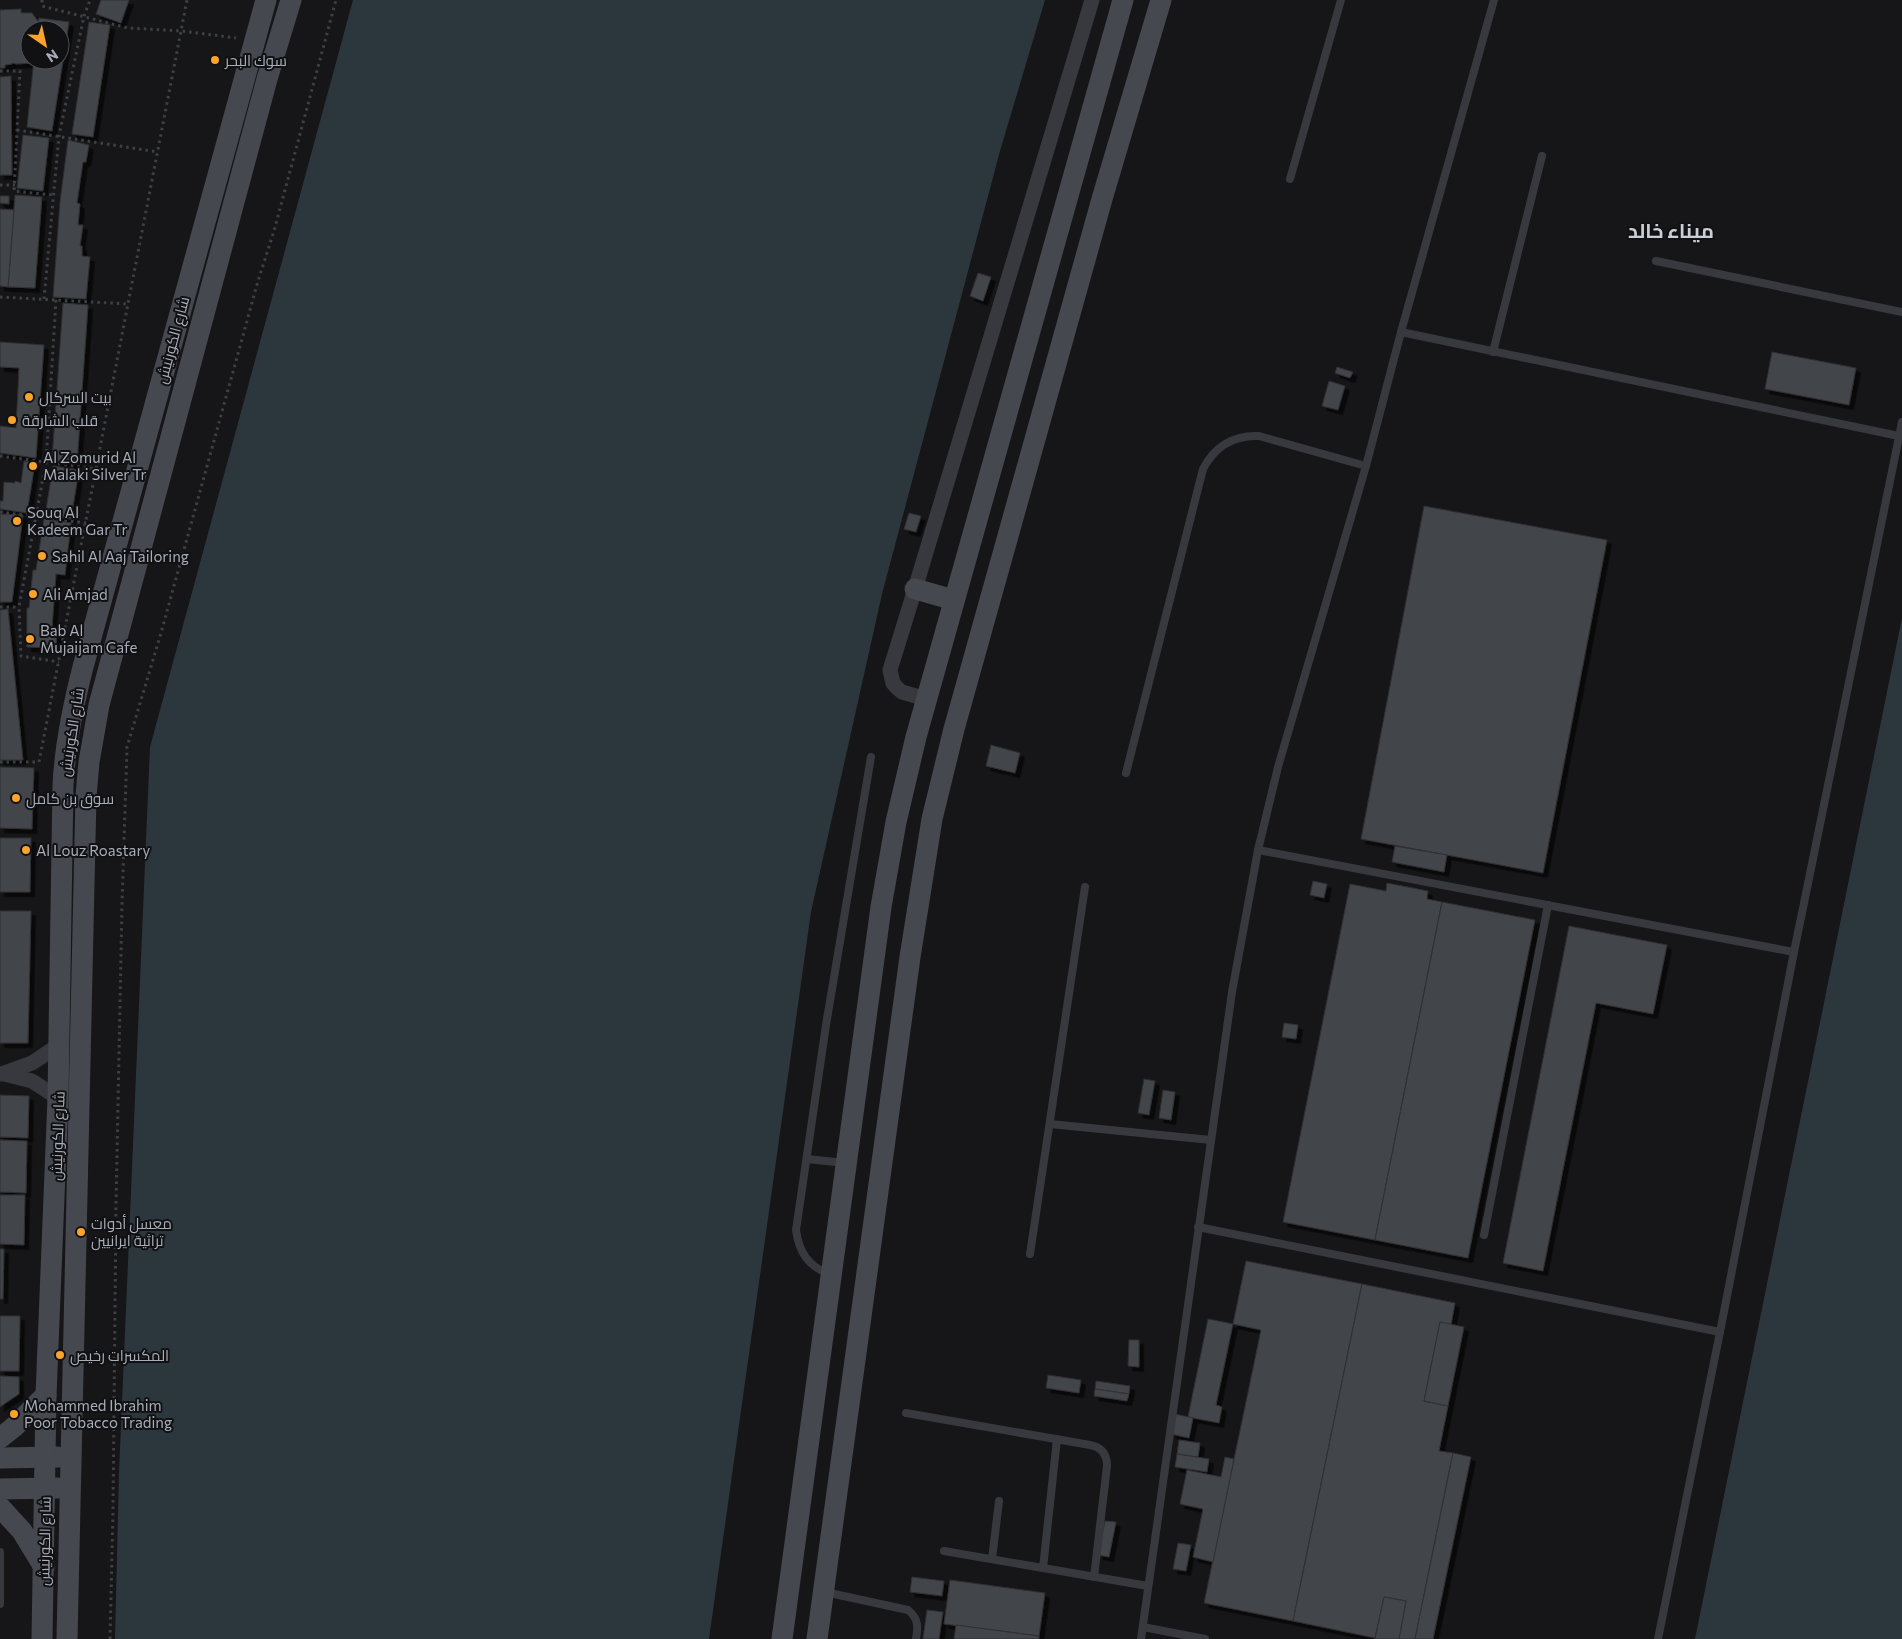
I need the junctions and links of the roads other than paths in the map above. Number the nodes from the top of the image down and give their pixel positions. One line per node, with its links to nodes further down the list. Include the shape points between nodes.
1 (266, 0): 26 (main road, شارع الكورنيش, via 73,708 63,785)
2 (291, 0): 42 (main road, شارع الكورنيش, via 99,705 91,745 86,796)
3 (1092, 0): 17 (street)
4 (1123, 0): 18 (main road)
5 (1161, 0): 57 (main road, via 954,728 932,819 910,957)
6 (1341, 0): 9 (lane)
7 (1494, 0): 12 (lane)
8 (1542, 156): 13 (lane)
9 (1290, 179)
10 (1656, 260): 11 (lane)
11 (1902, 312)
12 (1401, 332): 13 (lane); 16 (lane)
13 (1493, 352): 15 (lane)
14 (1902, 422): 15 (lane)
15 (1899, 436): 25 (lane)
16 (1366, 466): 21 (lane, via 1259,436 1225,443 1208,459); 22 (lane, via 1284,743)
17 (915, 589): 18 (main road); 19 (street, via 891,664 890,677 902,692)
18 (954, 600): 19 (main road)
19 (926, 698): 32 (main road, via 888,864)
20 (871, 757): 31 (lane)
21 (1126, 773)
22 (1258, 850): 24 (lane); 30 (lane, via 1239,944)
23 (1085, 887): 29 (lane)
24 (1548, 905): 25 (lane); 34 (lane)
25 (1794, 952): 37 (lane)
26 (59, 1045): 27 (street, via 32,1063); 28 (main road, شارع الكورنيش)
27 (1, 1074): 28 (street, via 32,1081)
28 (58, 1098): 38 (main road, شارع الكورنيش)
29 (1050, 1124): 30 (lane); 35 (lane)
30 (1210, 1140): 33 (lane)
31 (807, 1159): 32 (lane); 36 (lane, via 797,1242 810,1263)
32 (846, 1164): 36 (main road)
33 (1198, 1227): 37 (lane); 56 (lane)
34 (1484, 1235)
35 (1030, 1254)
36 (831, 1274): 62 (main road)
37 (1720, 1332): 67 (lane)
38 (46, 1395): 40 (main road); 44 (main road, شارع الكورنيش)
39 (906, 1412): 41 (lane)
40 (0, 1438)
41 (1057, 1439): 54 (lane); 55 (lane, via 1096,1446 1107,1460)
42 (71, 1456): 44 (main road); 46 (main road, شارع الكورنيش)
43 (0, 1458): 44 (main road)
44 (45, 1458): 45 (main road, شارع الكورنيش)
45 (45, 1488): 46 (main road); 47 (main road); 53 (main road, شارع الكورنيش)
46 (70, 1488): 61 (main road, شارع الكورنيش)
47 (0, 1489)
48 (999, 1502): 52 (lane)
49 (0, 1507): 53 (main road, via 22,1531)
50 (944, 1551): 52 (lane)
51 (0, 1552): 58 (lane)
52 (992, 1559): 54 (lane)
53 (44, 1567): 60 (main road, شارع الكورنيش)
54 (1043, 1568): 55 (lane)
55 (1094, 1577): 56 (lane)
56 (1148, 1586): 59 (lane)
57 (823, 1592): 63 (main road); 64 (lane, via 908,1610 918,1625)
58 (0, 1604)
59 (1143, 1627): 65 (lane); 66 (lane)
60 (42, 1639)
61 (67, 1639)
62 (782, 1639)
63 (817, 1639)
64 (916, 1639)
65 (1141, 1639)
66 (1205, 1639)
67 (1658, 1639)

